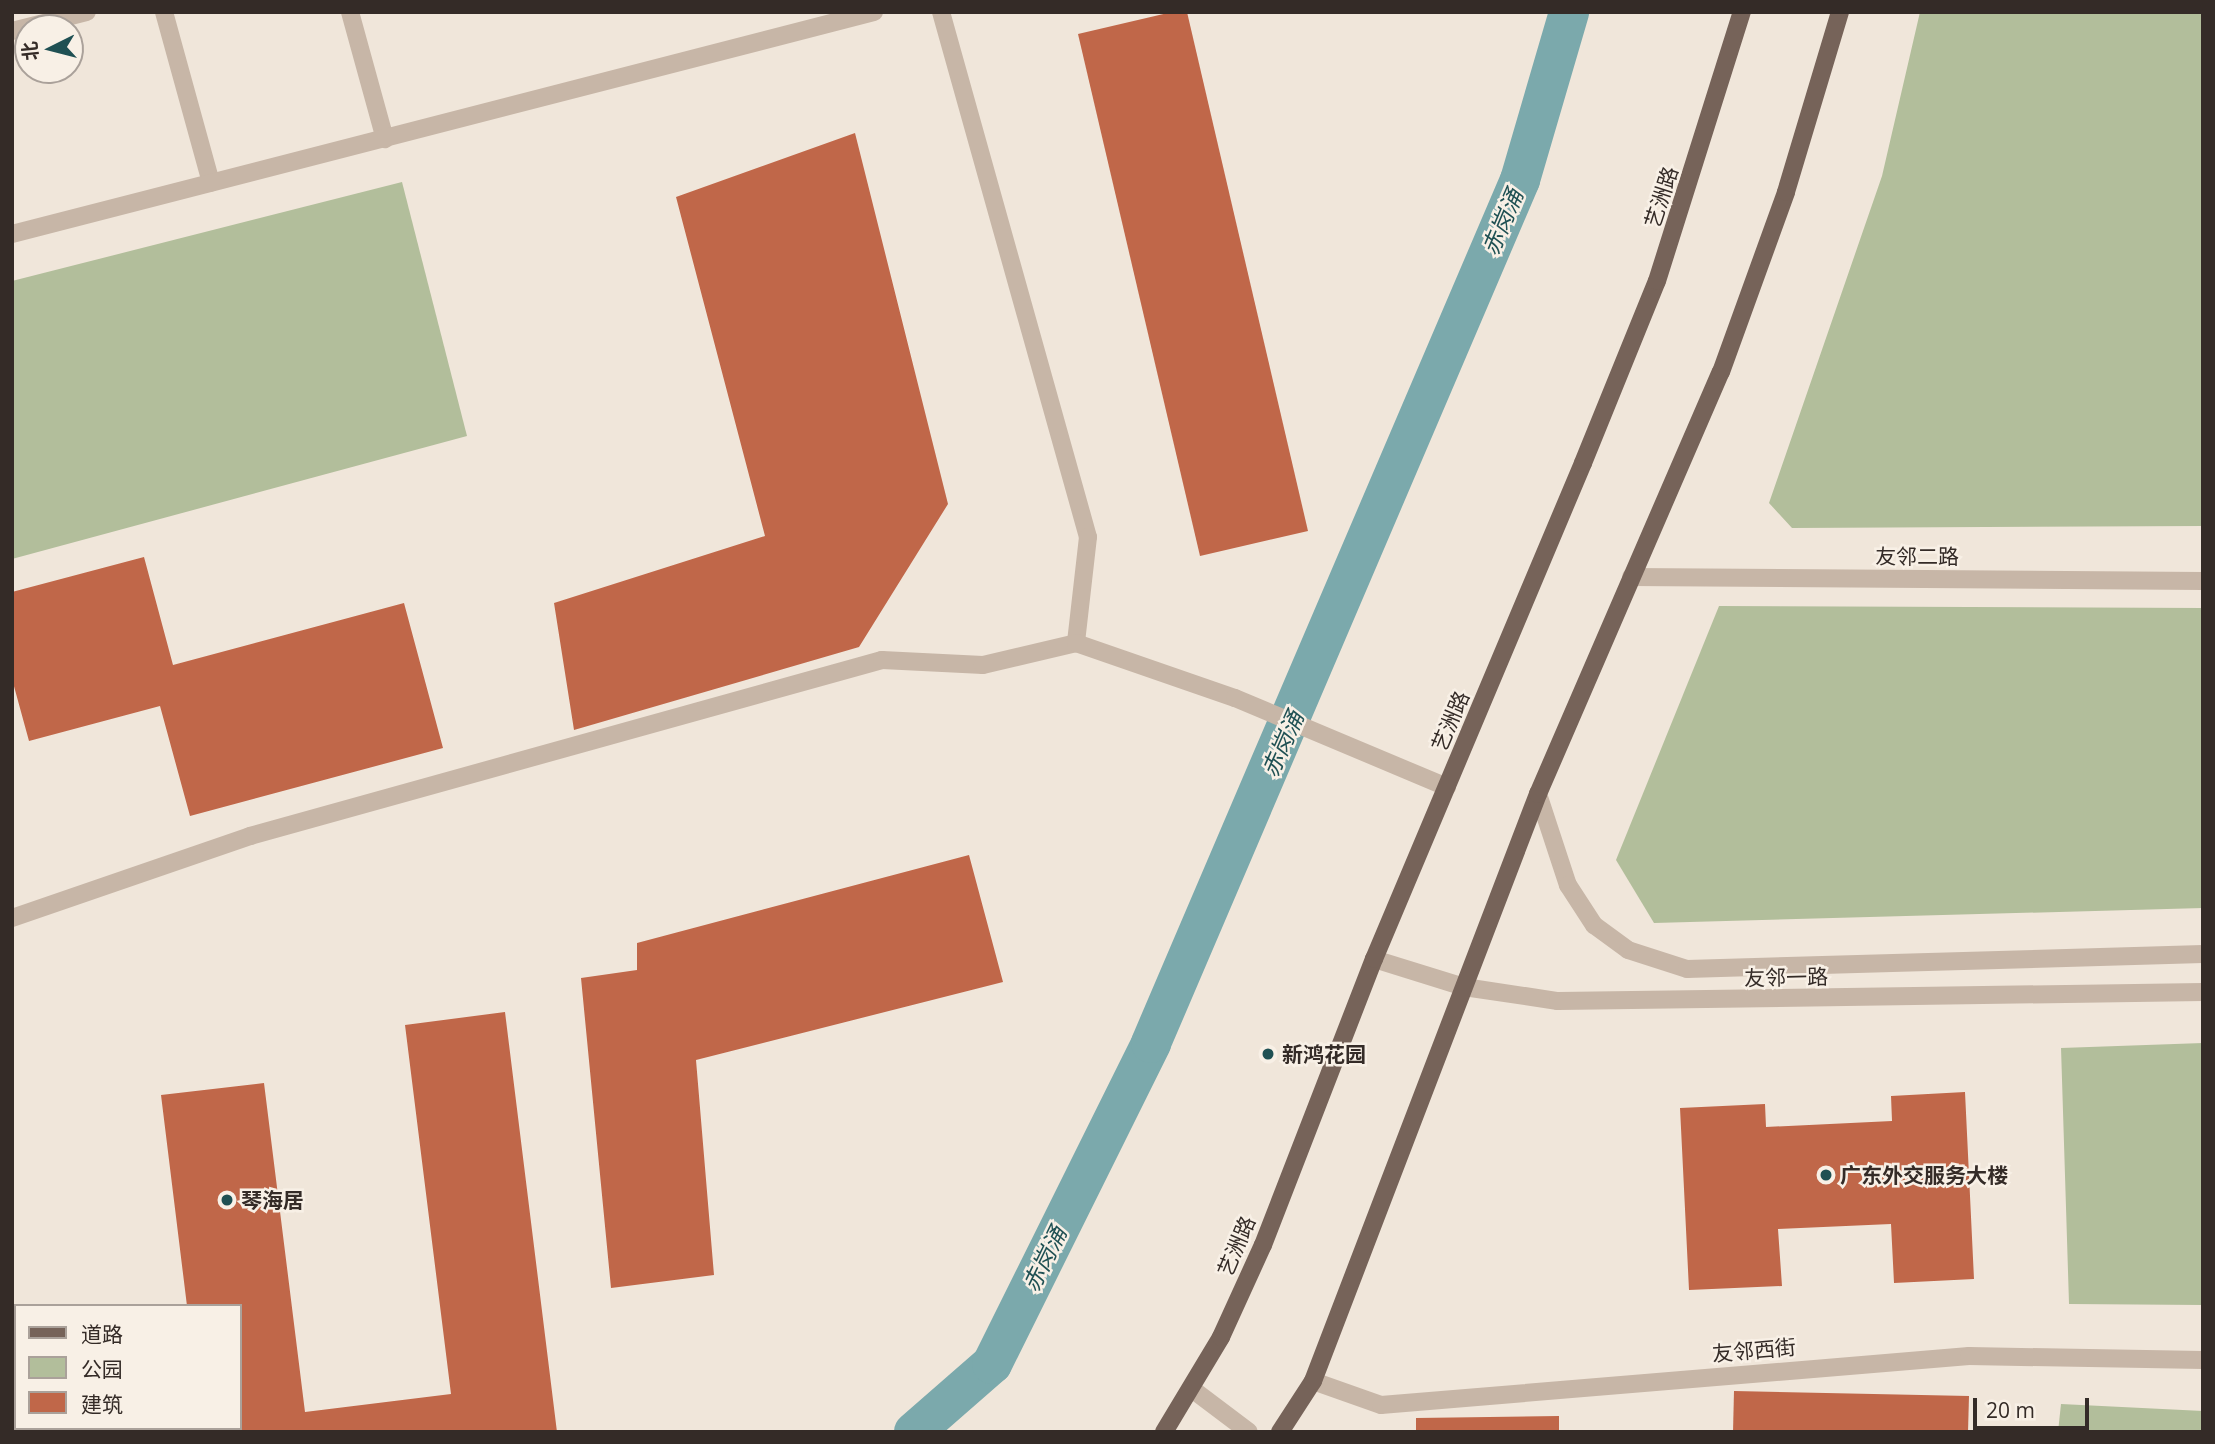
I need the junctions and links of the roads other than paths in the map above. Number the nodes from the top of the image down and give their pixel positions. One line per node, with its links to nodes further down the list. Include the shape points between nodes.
1 (87, 12): 8 (street)
2 (164, 12): 10 (street)
3 (350, 12): 9 (street)
4 (874, 12): 9 (street)
5 (941, 12): 14 (street, via 1088,537)
6 (1742, 12): 15 (main road, 艺洲路, via 1657,281)
7 (1840, 12): 12 (main road, via 1794,167 1721,372)
8 (12, 31)
9 (385, 139): 10 (street)
10 (211, 183): 11 (street)
11 (12, 234)
12 (1631, 577): 13 (street, 友邻二路); 16 (main road)
13 (2203, 581)
14 (1076, 643): 15 (street, via 1265,710); 17 (street, via 983,665 882,660 250,836)
15 (1447, 788): 19 (main road, 艺洲路)
16 (1538, 794): 18 (street, 友邻一路, via 1568,885 1594,925 1628,950 1687,969); 20 (main road)
17 (12, 918)
18 (2203, 954)
19 (1374, 959): 20 (street, 友邻一路); 24 (main road, 艺洲路, via 1263,1245)
20 (1464, 987): 21 (street, 友邻一路, via 1510,997 1611,1002); 23 (main road)
21 (2203, 992)
22 (2203, 1360): 23 (street, 友邻西街, via 1969,1356 1381,1405)
23 (1313, 1381): 27 (main road)
24 (1192, 1389): 25 (main road, 艺洲路); 26 (street)
25 (1164, 1432)
26 (1249, 1432)
27 (1280, 1432)

